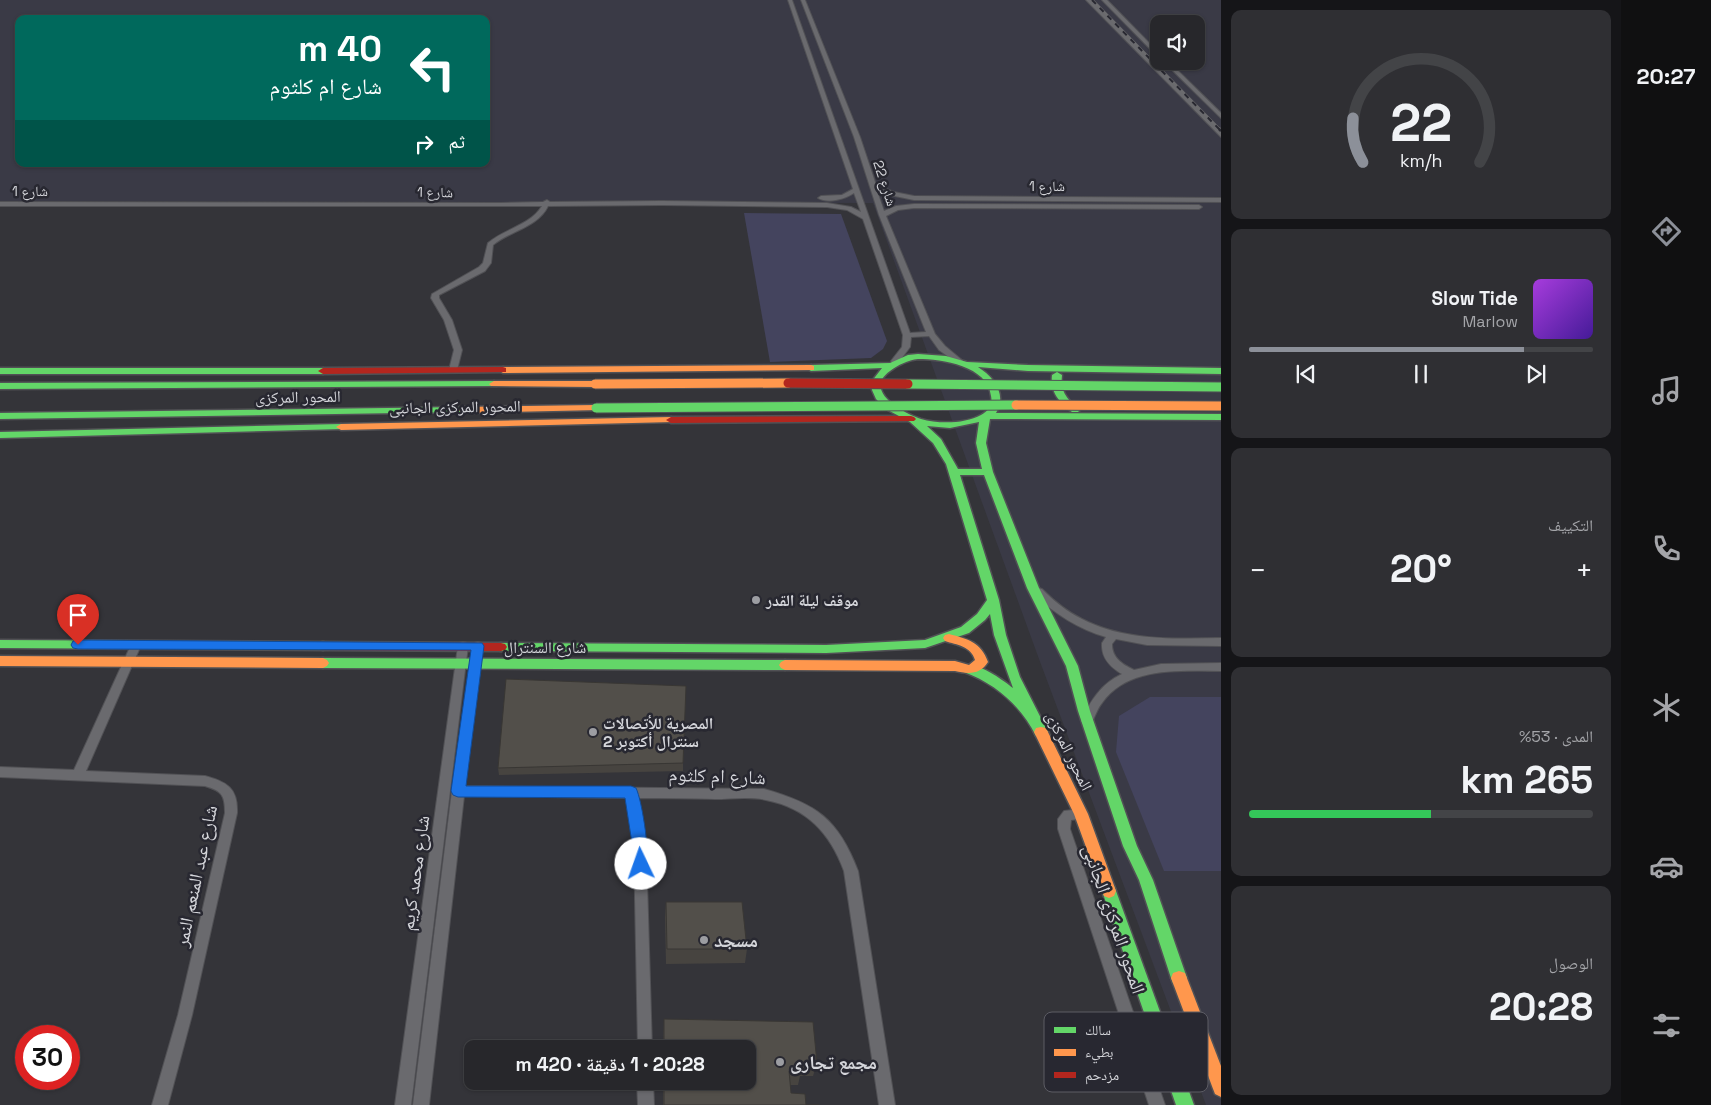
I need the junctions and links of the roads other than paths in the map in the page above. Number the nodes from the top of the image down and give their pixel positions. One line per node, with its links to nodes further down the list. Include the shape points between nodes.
1 (790, 0): 5 (street, شارع 22)
2 (803, 0): 6 (street, شارع 22)
3 (1088, 0): 10 (street)
4 (1104, 0): 7 (street)
5 (795, 15): 6 (street); 11 (street, شارع 22)
6 (809, 15): 12 (street, شارع 22)
7 (1150, 47)
8 (1173, 70): 9 (street)
9 (1184, 80): 10 (street); 13 (street)
10 (1167, 81): 14 (street)
11 (825, 100): 12 (street); 16 (street, شارع 22)
12 (842, 100): 15 (street, شارع 22)
13 (1221, 116)
14 (1221, 135)
15 (874, 187): 17 (street, شارع 1, via 906,197); 23 (street, شارع 22)
16 (857, 189): 20 (street, شارع 1, via 847,196 829,198); 24 (street, شارع 22)
17 (1049, 199): 18 (street, شارع 1); 22 (street)
18 (1221, 200)
19 (3, 201): 20 (street, شارع 1)
20 (547, 202): 24 (street, شارع 1, via 827,205 849,208); 31 (street, via 524,225 493,241 482,269 436,294 458,350)
21 (1221, 206): 22 (street, شارع 1)
22 (1053, 207): 23 (street, شارع 1, via 914,206 896,208)
23 (882, 215): 25 (street, شارع 22)
24 (866, 218): 26 (street, شارع 22)
25 (931, 334): 26 (street); 28 (street, شارع 22)
26 (907, 335): 27 (street, via 906,347)
27 (891, 363): 28 (main road, via 930,357); 29 (main road); 42 (main road, via 875,380 876,392 885,404)
28 (960, 363): 30 (main road); 39 (main road, المحور المركزى, via 984,375 997,390 998,402)
29 (821, 368): 31 (main road); 41 (main road, via 840,372 848,378 856,408)
30 (1062, 369): 33 (main road); 37 (main road, via 1057,375 1056,391 1071,408)
31 (454, 370): 32 (main road)
32 (0, 371)
33 (1221, 371)
34 (0, 386): 35 (main road, المحور المركزى, bridge, via 854,383)
35 (1221, 387)
36 (1221, 406): 38 (main road, المحور المركزى, bridge, via 826,405)
37 (1083, 415): 39 (main road); 40 (main road)
38 (0, 416)
39 (986, 416): 42 (main road, via 969,423 948,425); 45 (main road, المحور المركزى, via 980,443)
40 (1221, 417)
41 (845, 419): 42 (main road, المحور المركزى الجانبى); 43 (main road, المحور المركزى الجانبى, via 642,420)
42 (913, 419): 44 (main road, المحور المركزى, via 937,440)
43 (0, 435)
44 (953, 472): 45 (main road); 47 (main road, المحور المركزى)
45 (988, 472): 46 (main road, المحور المركزى)
46 (1033, 588): 48 (street, via 1074,620); 62 (main road, المحور المركزى, via 1064,648)
47 (993, 600): 49 (main road, شارع السنترال, via 976,622); 63 (main road, المحور المركزى, via 1006,656)
48 (1113, 636): 50 (street, via 1140,641); 61 (street, via 1107,643 1110,658)
49 (949, 638): 54 (main road, شارع السنترال, via 925,644 826,649); 60 (main road, via 979,651 982,662)
50 (1221, 642)
51 (0, 644): 52 (main road, شارع السنترال)
52 (136, 645): 53 (main road, شارع السنترال); 56 (street)
53 (463, 646): 54 (main road, شارع السنترال); 57 (street, شارع محمد كريم)
54 (478, 646): 58 (street, شارع محمد كريم)
55 (0, 660): 56 (main road, شارع السنترال)
56 (128, 661): 57 (main road, شارع السنترال); 65 (street)
57 (461, 663): 58 (main road, شارع السنترال); 79 (street, شارع محمد كريم)
58 (475, 663): 60 (main road, شارع السنترال, via 935,665); 66 (street, شارع محمد كريم)
59 (1221, 667): 61 (street, via 1146,669)
60 (972, 669): 63 (main road, شارع السنترال, via 1010,690)
61 (1132, 674): 62 (street, via 1100,696)
62 (1087, 721): 71 (main road, المحور المركزى)
63 (1038, 723): 68 (main road, المحور المركزى)
64 (0, 772): 65 (street, شارع عبد المنعم النمر)
65 (78, 776): 78 (street, شارع عبد المنعم النمر, via 206,781 228,791 232,801 185,1015)
66 (458, 791): 67 (street, شارع ام كلثوم); 80 (street, شارع محمد كريم)
67 (631, 792): 72 (street, via 640,847); 82 (street, شارع ام كلثوم, via 764,794 790,800 812,812 831,829 844,850 851,871)
68 (1081, 814): 69 (street, المحور المركزى الجانبى, via 1064,818 1064,829); 70 (main road, المحور المركزى)
69 (1126, 1012)
70 (1152, 1012)
71 (1192, 1012)
72 (644, 1040)
73 (1208, 1054): 74 (main road, المحور المركزى)
74 (1221, 1088)
75 (645, 1090): 81 (street)
76 (1153, 1092): 83 (street, المحور المركزى الجانبى)
77 (1180, 1092): 84 (main road, المحور المركزى)
78 (160, 1105)
79 (403, 1105)
80 (421, 1105)
81 (646, 1105)
82 (887, 1105)
83 (1157, 1105)
84 (1185, 1105)

